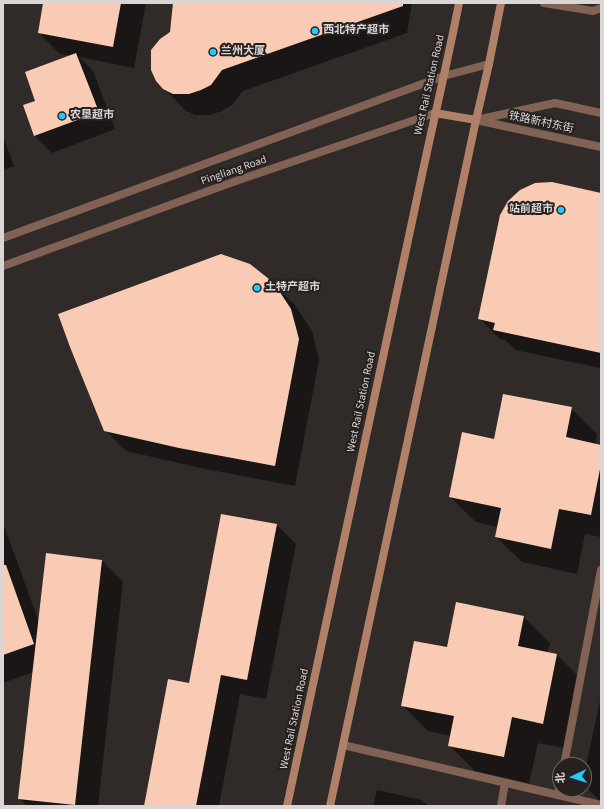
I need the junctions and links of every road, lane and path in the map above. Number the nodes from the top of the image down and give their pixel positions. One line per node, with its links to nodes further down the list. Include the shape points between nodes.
1 (459, 3): 6 (main road, West Rail Station Road)
2 (501, 3): 5 (main road)
3 (544, 3): 4 (street, via 593,11)
4 (601, 8)
5 (489, 64): 6 (street, Pingliang Road); 9 (main road)
6 (444, 76): 7 (main road, West Rail Station Road); 11 (street, Pingliang Road)
7 (435, 113): 9 (main road, Pingliang Road); 12 (street, Pingliang Road, via 233,182); 20 (main road, West Rail Station Road)
8 (601, 113): 9 (street, via 555,103)
9 (476, 120): 10 (street, 铁路新村东街); 14 (main road)
10 (601, 147)
11 (3, 238)
12 (3, 266)
13 (601, 570): 15 (street)
14 (343, 745): 16 (street); 21 (main road)
15 (566, 757)
16 (505, 784): 17 (street); 22 (street)
17 (552, 795)
18 (563, 797): 19 (street)
19 (601, 805)
20 (287, 806)
21 (330, 806)
22 (501, 806)

